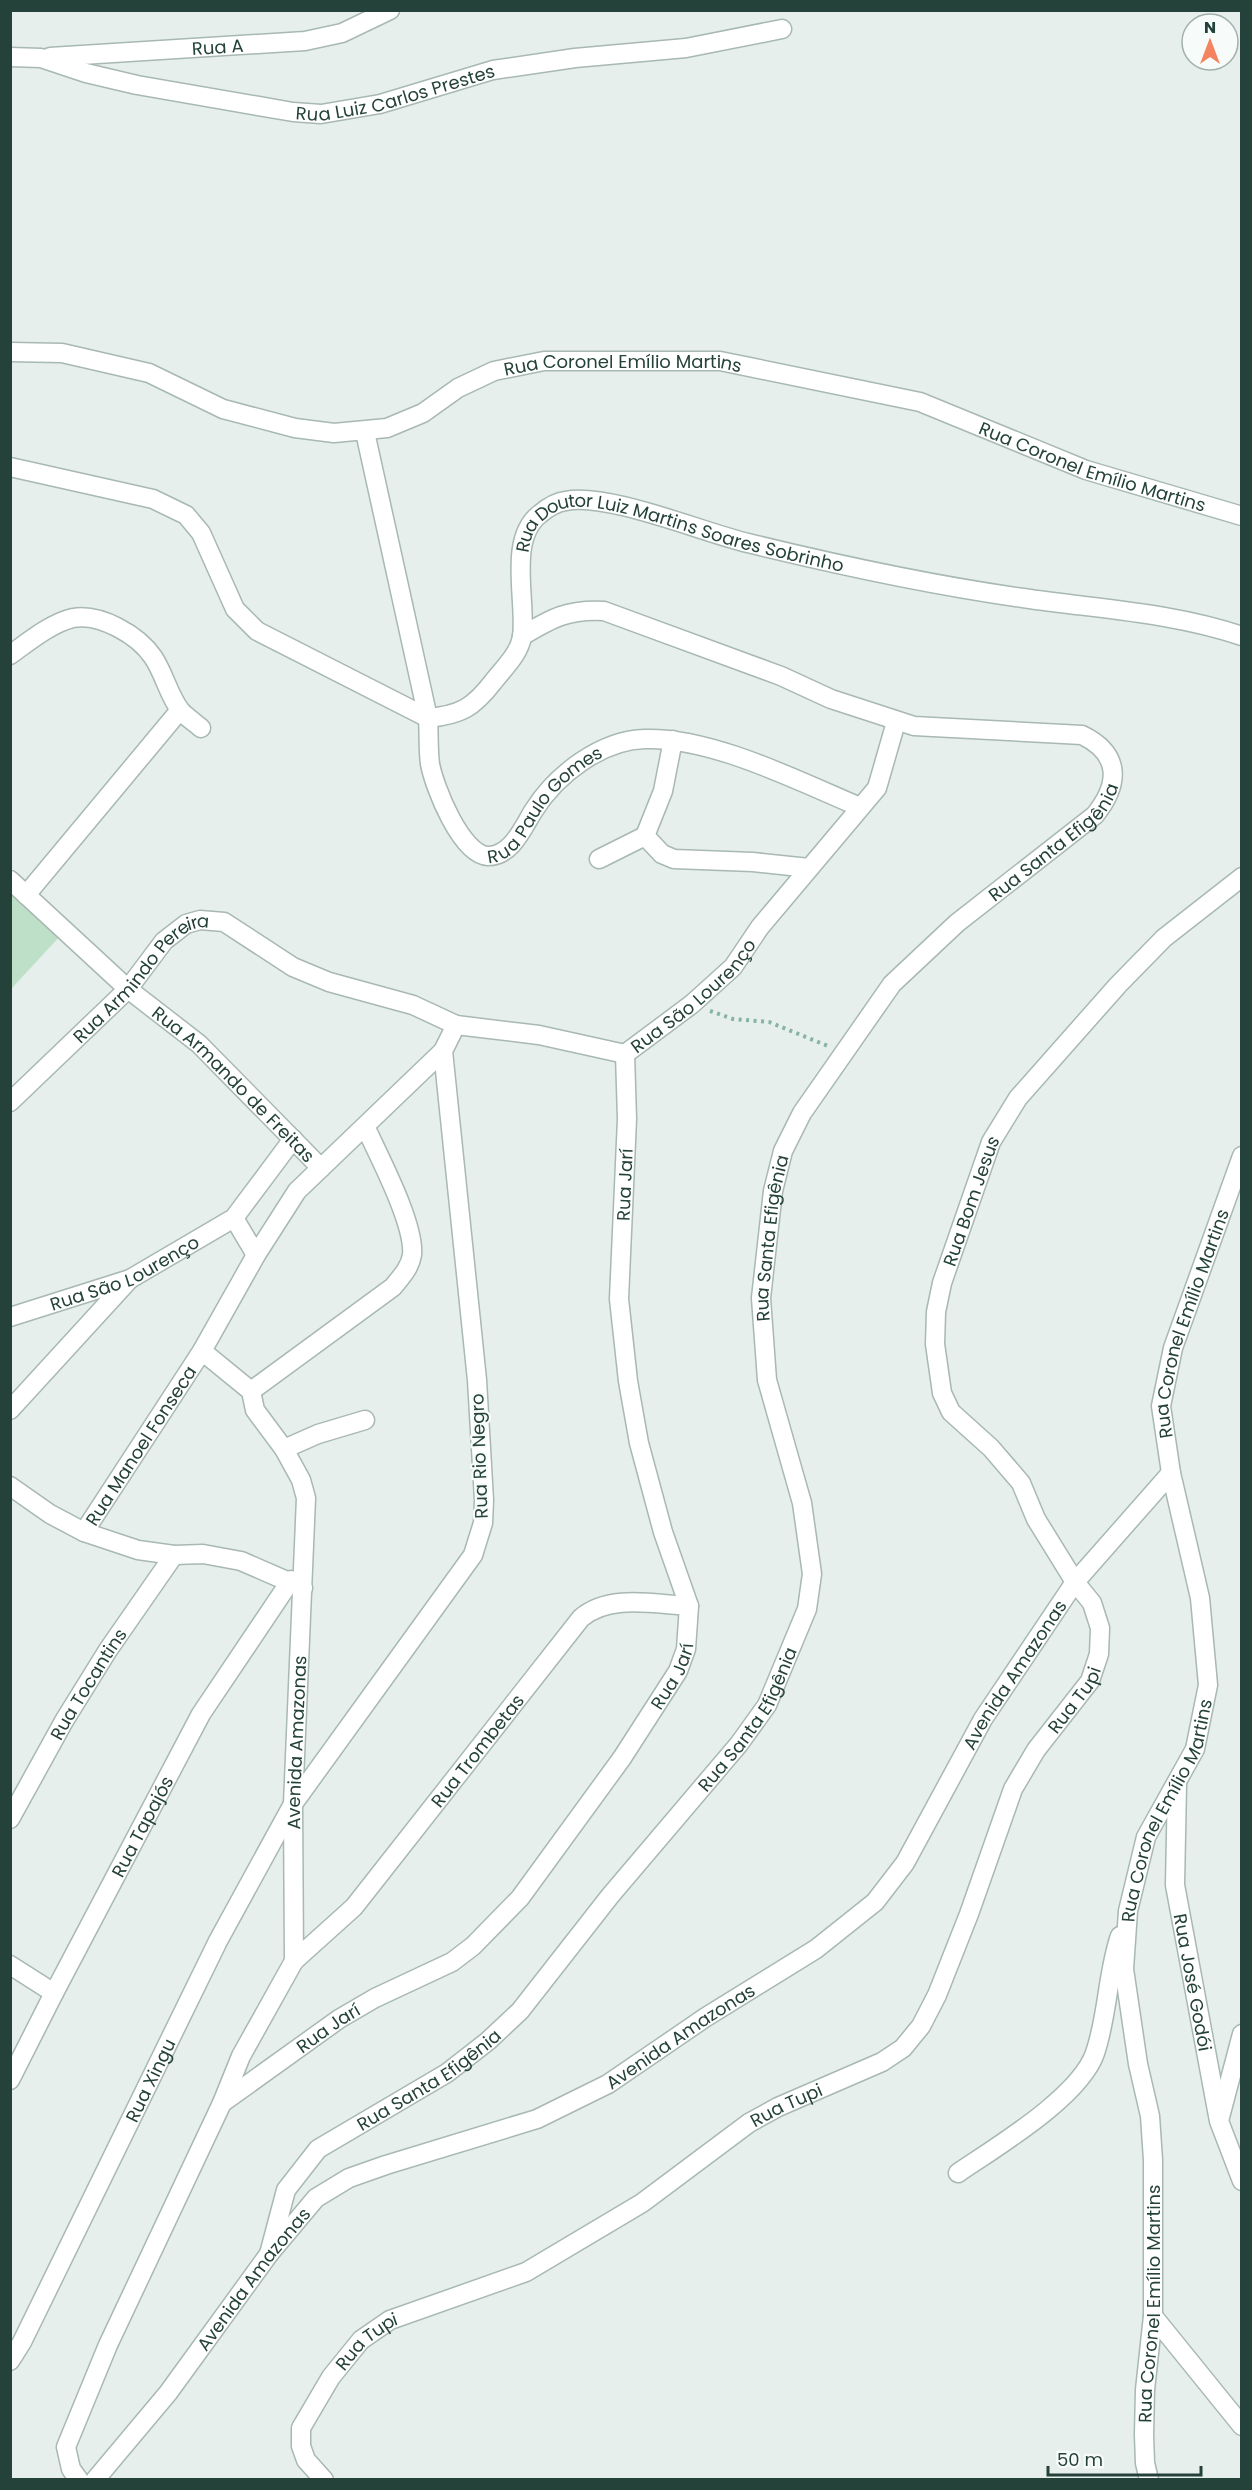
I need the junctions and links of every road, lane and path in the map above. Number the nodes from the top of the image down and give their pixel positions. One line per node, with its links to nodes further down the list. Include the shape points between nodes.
1 (390, 10): 4 (street, Rua A, via 342,33 305,41)
2 (782, 29): 4 (street, Rua Luiz Carlos Prestes, via 686,48 493,70 380,104 321,114 137,85)
3 (10, 57): 4 (street, Rua Luiz Carlos Prestes)
4 (41, 58)
5 (10, 352): 6 (street, Rua Coronel Emílio Martins, via 62,353 149,373 223,409 295,428)
6 (365, 432): 8 (street, Rua Coronel Emílio Martins, via 387,428 423,413 458,388 517,365 720,361 920,402 1086,470); 13 (street, Rua Paulo Gomes)
7 (10, 467): 13 (street, via 153,499 186,515 201,533 235,609 257,632)
8 (1242, 516)
9 (522, 636): 10 (street, Rua Doutor Luiz Martins Soares Sobrinho, via 520,578 529,525 552,506 584,500 609,503 746,543 860,568 1021,598 1152,614); 13 (street, Rua Doutor Luiz Martins Soares Sobrinho, via 517,652 472,705 455,716); 14 (street, Rua Santa Efigênia, via 558,615 604,611)
10 (1242, 636)
11 (10, 656): 12 (street, via 71,618 86,617 118,628 140,642 153,657)
12 (180, 710): 15 (street); 23 (street)
13 (428, 718): 16 (street, Rua Paulo Gomes, via 430,765 460,838 486,856 512,845 544,794 587,758 619,743)
14 (896, 722): 17 (street, Rua São Lourenço, via 877,788); 28 (street, Rua Santa Efigênia, via 1082,735 1106,750 1112,762 1112,779 1105,802 1095,815 957,923 914,962 892,984)
15 (201, 728)
16 (673, 740): 17 (street, Rua Paulo Gomes, via 734,756); 18 (street, via 663,791)
17 (860, 807): 20 (street, Rua São Lourenço)
18 (645, 836): 19 (street); 20 (street, via 662,854 674,859)
19 (599, 859)
20 (809, 868): 25 (street, Rua São Lourenço, via 733,967)
21 (1242, 876): 49 (street, Rua Bom Jesus, via 1164,938 1018,1098 991,1142 942,1282 935,1344 942,1393 951,1412 991,1448 1021,1483 1036,1519)
22 (10, 880): 23 (street, Rua Armando de Freitas)
23 (26, 895): 24 (street, Rua Armando de Freitas)
24 (128, 989): 26 (street, Rua Armindo Pereira, via 177,929 212,920 235,927 293,967 329,982 413,1005); 30 (street, Rua Armindo Pereira); 32 (street, Rua Armando de Freitas, via 200,1044)
25 (692, 1004): 28 (path, via 733,1019 769,1022); 29 (street, Rua São Lourenço)
26 (456, 1025): 27 (street); 29 (street, Rua São Lourenço, via 539,1035)
27 (443, 1051): 31 (street); 53 (street, Rua Rio Negro, via 477,1380 483,1523 473,1555)
28 (843, 1052): 65 (street, Rua Santa Efigênia, via 802,1113 783,1151 773,1191 761,1298 767,1380 802,1503 812,1574 807,1609 767,1705 520,2011 447,2073 318,2149 286,2190)
29 (625, 1054): 51 (street, Rua Jarí, via 627,1119 619,1299 628,1381 642,1454)
30 (10, 1102)
31 (366, 1128): 34 (street); 41 (street, via 406,1220 412,1254 409,1266 393,1287)
32 (293, 1139): 34 (street, Rua Armando de Freitas); 36 (street)
33 (1242, 1156): 35 (street, Rua Coronel Emílio Martins)
34 (321, 1168): 37 (street, Rua Manoel Fonseca, via 297,1191)
35 (1233, 1203): 45 (street, Rua Coronel Emílio Martins, via 1173,1348 1161,1406)
36 (234, 1218): 37 (street); 38 (street, Rua São Lourenço)
37 (256, 1254): 40 (street, Rua Manoel Fonseca)
38 (130, 1279): 39 (street, Rua São Lourenço); 42 (street)
39 (10, 1317)
40 (202, 1351): 41 (street); 47 (street, Rua Manoel Fonseca)
41 (251, 1391): 44 (street, Avenida Amazonas, via 261,1420)
42 (10, 1410)
43 (365, 1420): 44 (street)
44 (284, 1449): 50 (street, Avenida Amazonas, via 306,1497)
45 (1171, 1473): 49 (street, Avenida Amazonas); 52 (street, Rua Coronel Emílio Martins, via 1200,1598 1208,1684 1195,1749)
46 (10, 1486): 47 (street)
47 (84, 1532): 48 (street, Rua Manoel Fonseca, via 138,1550)
48 (174, 1555): 50 (street, Rua Manoel Fonseca, via 203,1554 241,1561); 54 (street, Rua Tocantins, via 108,1650)
49 (1075, 1582): 65 (street, Avenida Amazonas, via 982,1719 905,1863 875,1902 816,1949 608,2084 537,2119 349,2178 316,2198); 71 (street, Rua Tupi, via 1092,1603 1100,1628 1099,1654 1090,1682 1036,1750 1013,1790 937,1995 921,2026 903,2048 882,2062 749,2123 642,2203 526,2272 390,2320 361,2340 331,2377 301,2428 306,2460)
50 (297, 1584): 53 (street, Avenida Amazonas); 58 (street, Rua Tapajós, via 201,1714)
51 (688, 1606): 56 (street, Rua Trombetas, via 606,1604 581,1618 354,1907); 61 (street, Rua Jarí, via 686,1649 678,1671 622,1758 520,1898 452,1962 339,2019)
52 (1178, 1776): 55 (street, Rua Coronel Emílio Martins, via 1146,1837); 62 (street, Rua José Godói, via 1175,1885)
53 (293, 1804): 56 (street, Avenida Amazonas); 67 (street, Rua Xingu, via 218,1941)
54 (10, 1819)
55 (1128, 1911): 63 (street, via 1110,1964 1095,2054 1080,2079 1036,2119); 66 (street, Rua Coronel Emílio Martins, via 1125,1969 1138,2064 1150,2116 1153,2160)
56 (294, 1961): 61 (street, Avenida Amazonas, via 241,2056)
57 (10, 1965): 58 (street)
58 (54, 1993): 60 (street, Rua Tapajós)
59 (1242, 2034): 62 (street)
60 (10, 2080)
61 (222, 2103): 69 (street, Avenida Amazonas, via 108,2345 66,2447)
62 (1219, 2121): 64 (street, Rua José Godói)
63 (958, 2173)
64 (1242, 2181)
65 (269, 2254): 70 (street, Avenida Amazonas, via 168,2393)
66 (1154, 2316): 68 (street); 72 (street, Rua Coronel Emílio Martins, via 1145,2390 1145,2463)
67 (10, 2361)
68 (1242, 2426)
69 (78, 2480)
70 (95, 2480)
71 (324, 2480)
72 (1149, 2480)

